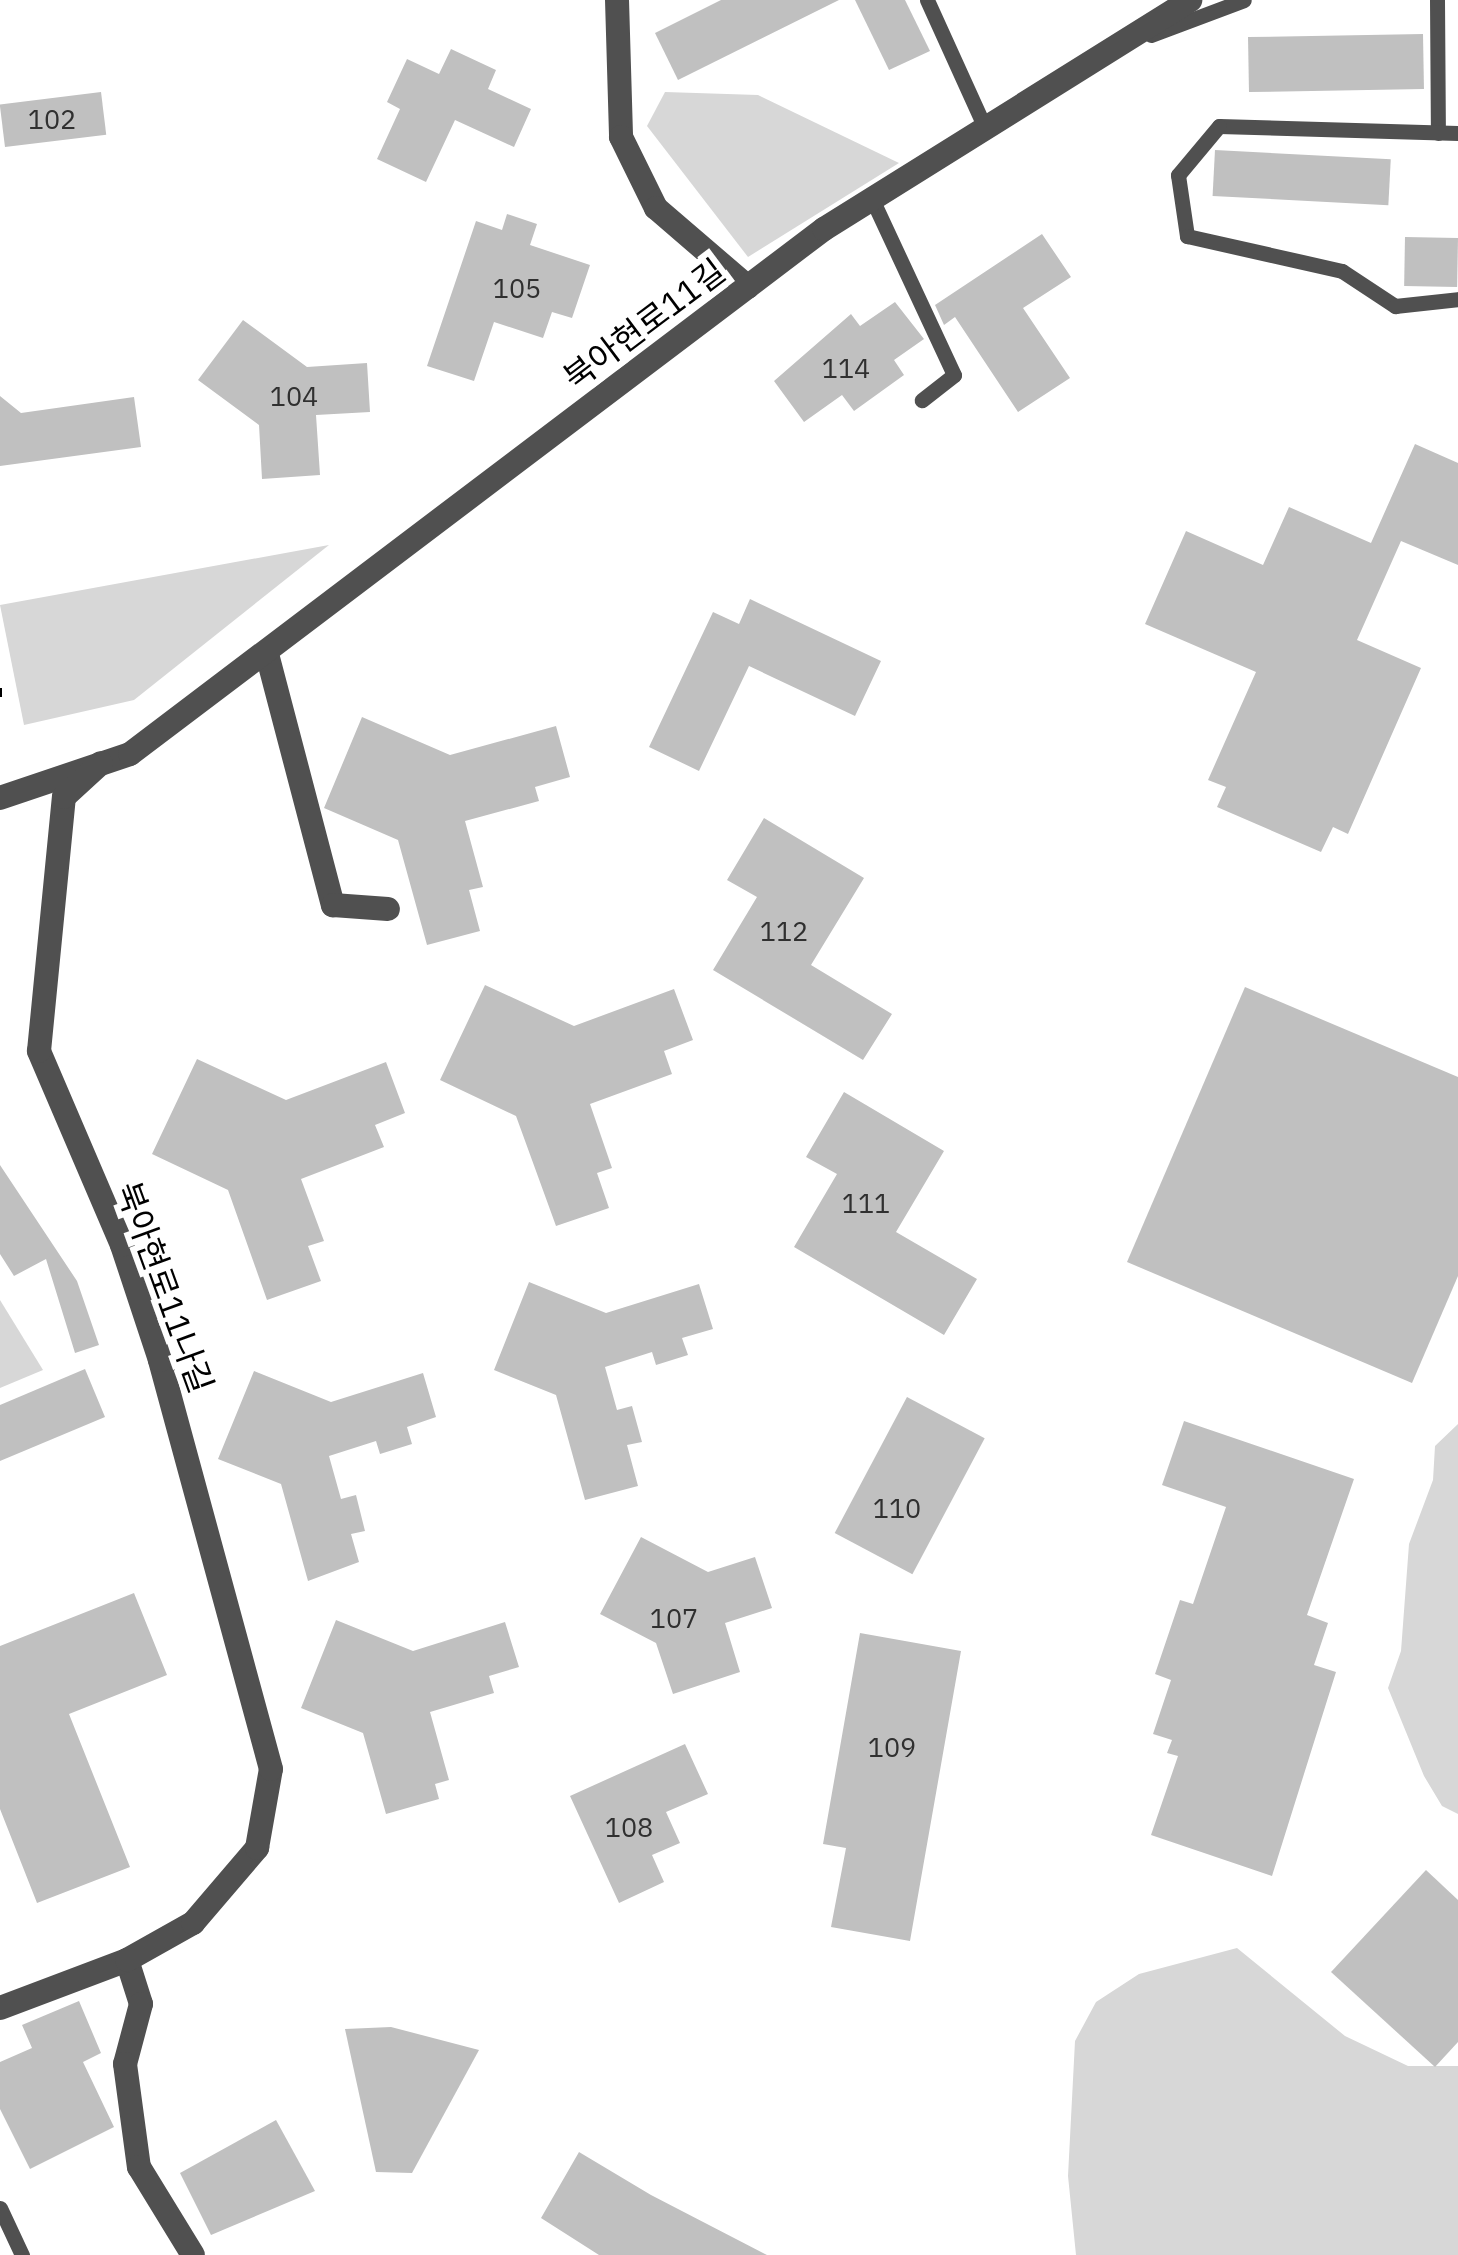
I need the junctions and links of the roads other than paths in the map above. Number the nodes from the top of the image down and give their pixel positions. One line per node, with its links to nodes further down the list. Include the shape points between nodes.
1 (617, 0): 11 (street, via 621,137 656,208)
2 (927, 0): 7 (lane)
3 (1190, 0): 6 (street, 북아현로11길)
4 (1244, 0): 6 (lane)
5 (1437, 0): 8 (lane)
6 (1111, 50): 7 (street, 북아현로11길)
7 (985, 128): 10 (street, 북아현로11길)
8 (1438, 133): 9 (lane); 12 (lane, via 1219,126 1178,175 1187,236 1342,271 1395,306)
9 (1458, 133)
10 (872, 199): 11 (street, 북아현로11길); 13 (lane, via 954,375)
11 (748, 286): 14 (street, 북아현로11길)
12 (1458, 299)
13 (922, 400)
14 (266, 654): 15 (street, 북아현로11길, via 130,754); 17 (street, via 333,905)
15 (101, 764): 16 (street); 18 (street, 북아현로11나길, via 64,797 39,1051 122,1245 190,1460 271,1769 257,1848 193,1923)
16 (0, 798)
17 (388, 909)
18 (127, 1960): 19 (street); 22 (street, via 142,2004 125,2064 139,2167)
19 (0, 2008)
20 (0, 2208): 21 (lane)
21 (22, 2255)
22 (193, 2255)

